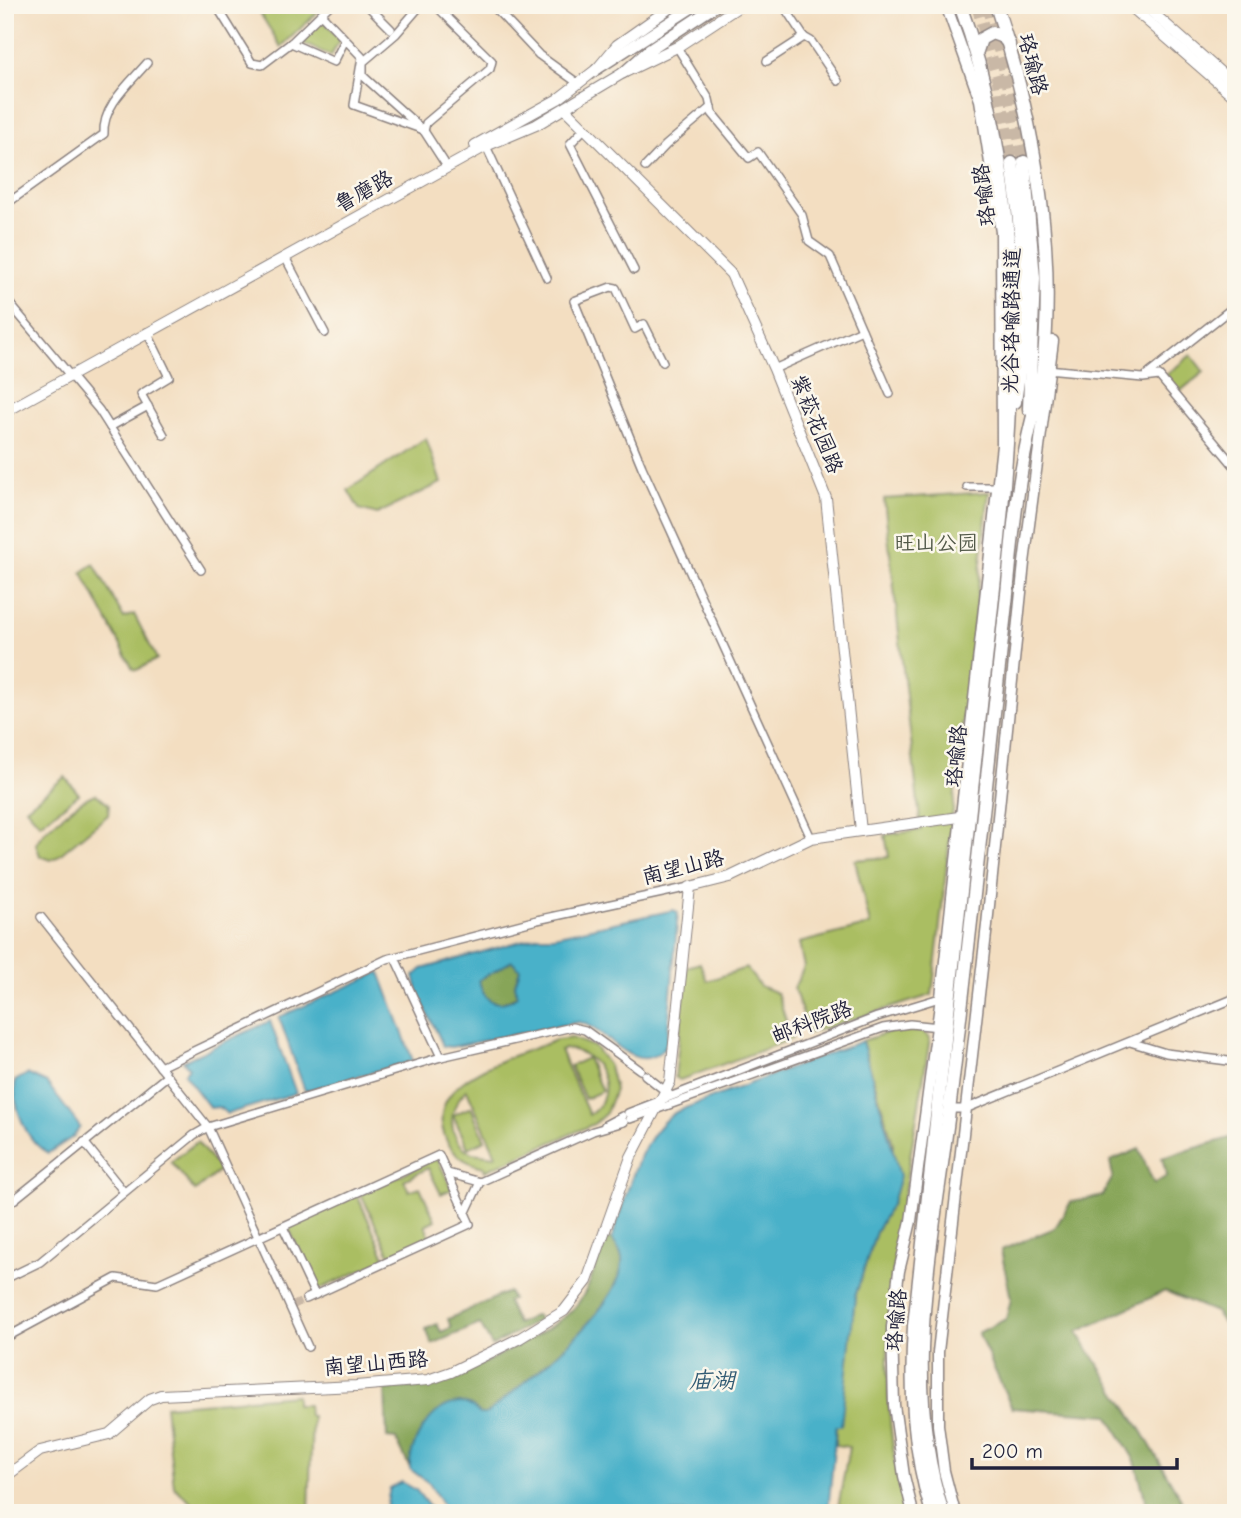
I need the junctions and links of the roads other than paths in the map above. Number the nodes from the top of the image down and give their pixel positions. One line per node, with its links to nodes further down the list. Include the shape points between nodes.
1 (216, 5): 21 (street, via 253,63 262,65)
2 (330, 5): 17 (street)
3 (367, 5): 18 (street)
4 (421, 5): 36 (street, via 361,69)
5 (435, 5): 36 (street, via 492,61 490,69 426,123)
6 (492, 5): 30 (street, via 539,55)
7 (674, 5): 27 (street, 鲁磨路, via 617,45)
8 (696, 5): 27 (main road)
9 (717, 5): 28 (main road)
10 (741, 5): 23 (street, 鲁磨路)
11 (783, 5): 19 (street)
12 (946, 5): 66 (main road, via 979,100 1001,232)
13 (960, 5): 24 (highway, 珞喻路)
14 (996, 5): 22 (highway, 珞瑜路)
15 (1129, 5): 32 (street)
16 (1144, 5): 31 (street)
17 (321, 14): 20 (street); 21 (street)
18 (391, 29)
19 (804, 37): 25 (street); 29 (street)
20 (345, 40): 21 (street, via 334,62); 36 (street, via 362,57 354,105)
21 (291, 43)
22 (1009, 44): 24 (highway, via 992,33 981,39); 37 (highway, 珞瑜路)
23 (677, 47): 28 (street, 鲁磨路); 33 (street)
24 (977, 51): 63 (highway, 珞喻路, via 1007,211)
25 (767, 61)
26 (147, 63): 41 (street, via 107,111 104,134)
27 (597, 69): 30 (street, 鲁磨路)
28 (623, 73): 34 (street, 鲁磨路)
29 (838, 81)
30 (579, 84): 39 (street, 鲁磨路)
31 (1236, 86)
32 (1236, 98)
33 (711, 107): 40 (street); 47 (street, via 749,158 758,152 802,215 809,242 830,257)
34 (565, 109): 35 (street, 紫菘花园路); 38 (street, 鲁磨路)
35 (584, 129): 43 (street, via 570,144); 52 (street, 紫菘花园路, via 730,274)
36 (424, 131): 39 (street)
37 (1028, 133): 53 (highway, 珞喻路, via 1044,236)
38 (486, 146): 42 (street, 鲁磨路); 44 (street)
39 (444, 162): 54 (street, 鲁磨路)
40 (645, 167)
41 (5, 205)
42 (285, 257): 48 (street, 鲁磨路); 49 (street)
43 (634, 270)
44 (547, 278)
45 (5, 298): 54 (street)
46 (1236, 305): 55 (street)
47 (862, 330): 52 (street); 56 (street)
48 (147, 332): 54 (street, 鲁磨路); 58 (street, via 169,377 141,394)
49 (325, 333)
50 (1053, 341): 53 (main road)
51 (663, 362): 70 (street, via 644,324 635,329 616,288 574,301 642,467)
52 (774, 369): 69 (street, 紫菘花园路, via 826,498)
53 (1046, 369): 55 (street); 62 (highway, 珞喻路); 75 (main road)
54 (69, 372): 57 (street, 鲁磨路); 59 (street, 鲁磨路); 60 (street)
55 (1143, 379): 64 (street, via 1158,376 1164,381)
56 (890, 394)
57 (5, 404)
58 (148, 406): 60 (street); 61 (street)
59 (5, 412)
60 (110, 427): 67 (street)
61 (163, 435)
62 (1027, 440): 63 (highway, 光谷珞喻路通道, via 1034,278 1018,163 1024,322); 74 (highway, 珞喻路)
63 (1008, 444): 66 (highway, 珞喻路)
64 (1236, 468)
65 (967, 486): 66 (street)
66 (1000, 486): 68 (highway, 珞喻路)
67 (201, 570)
68 (965, 816): 69 (street, 南望山路); 74 (highway, 珞喻路)
69 (861, 831): 70 (street, 南望山路)
70 (811, 838): 71 (street, 南望山路, via 730,877)
71 (690, 887): 73 (street, 南望山路, via 537,920); 84 (street, 南望山西路, via 674,1060)
72 (41, 917): 82 (street)
73 (399, 957): 80 (street); 82 (street, 南望山路)
74 (951, 997): 75 (street, 邮科院路); 77 (highway, 珞喻路); 84 (street, 邮科院路, via 877,1017)
75 (978, 999): 78 (main road)
76 (1233, 999): 79 (street)
77 (947, 1028): 78 (street); 84 (street, via 910,1024 883,1028); 85 (highway, 珞喻路); 102 (main road, via 892,1327 894,1405); 103 (highway, 珞喻路, via 912,1359 915,1437)
78 (974, 1031): 86 (main road)
79 (1128, 1042): 81 (street, via 1166,1053); 86 (street)
80 (441, 1057): 84 (street, via 577,1027 642,1072); 87 (street)
81 (1236, 1062)
82 (160, 1067): 83 (street)
83 (167, 1076): 87 (street); 88 (street)
84 (666, 1098): 90 (street); 101 (street, 南望山西路, via 631,1157 582,1289 564,1311 532,1332 428,1380 161,1395 109,1434 40,1451)
85 (950, 1109): 86 (street); 104 (highway, 珞喻路, via 920,1362 926,1433)
86 (965, 1109): 105 (main road, via 937,1377 941,1451)
87 (208, 1127): 91 (street); 95 (street)
88 (84, 1142): 91 (street); 92 (street)
89 (447, 1172): 90 (street); 93 (street); 94 (street, via 439,1155)
90 (480, 1182): 93 (street)
91 (124, 1192): 96 (street, via 40,1262)
92 (5, 1207)
93 (465, 1213): 97 (street, via 470,1224)
94 (283, 1227): 95 (street); 97 (street)
95 (259, 1238): 99 (street, via 156,1284 116,1278); 100 (street)
96 (5, 1279)
97 (315, 1295): 98 (street)
98 (306, 1300)
99 (9, 1335)
100 (308, 1346)
101 (5, 1477)
102 (913, 1513)
103 (932, 1513)
104 (943, 1513)
105 (955, 1513)

